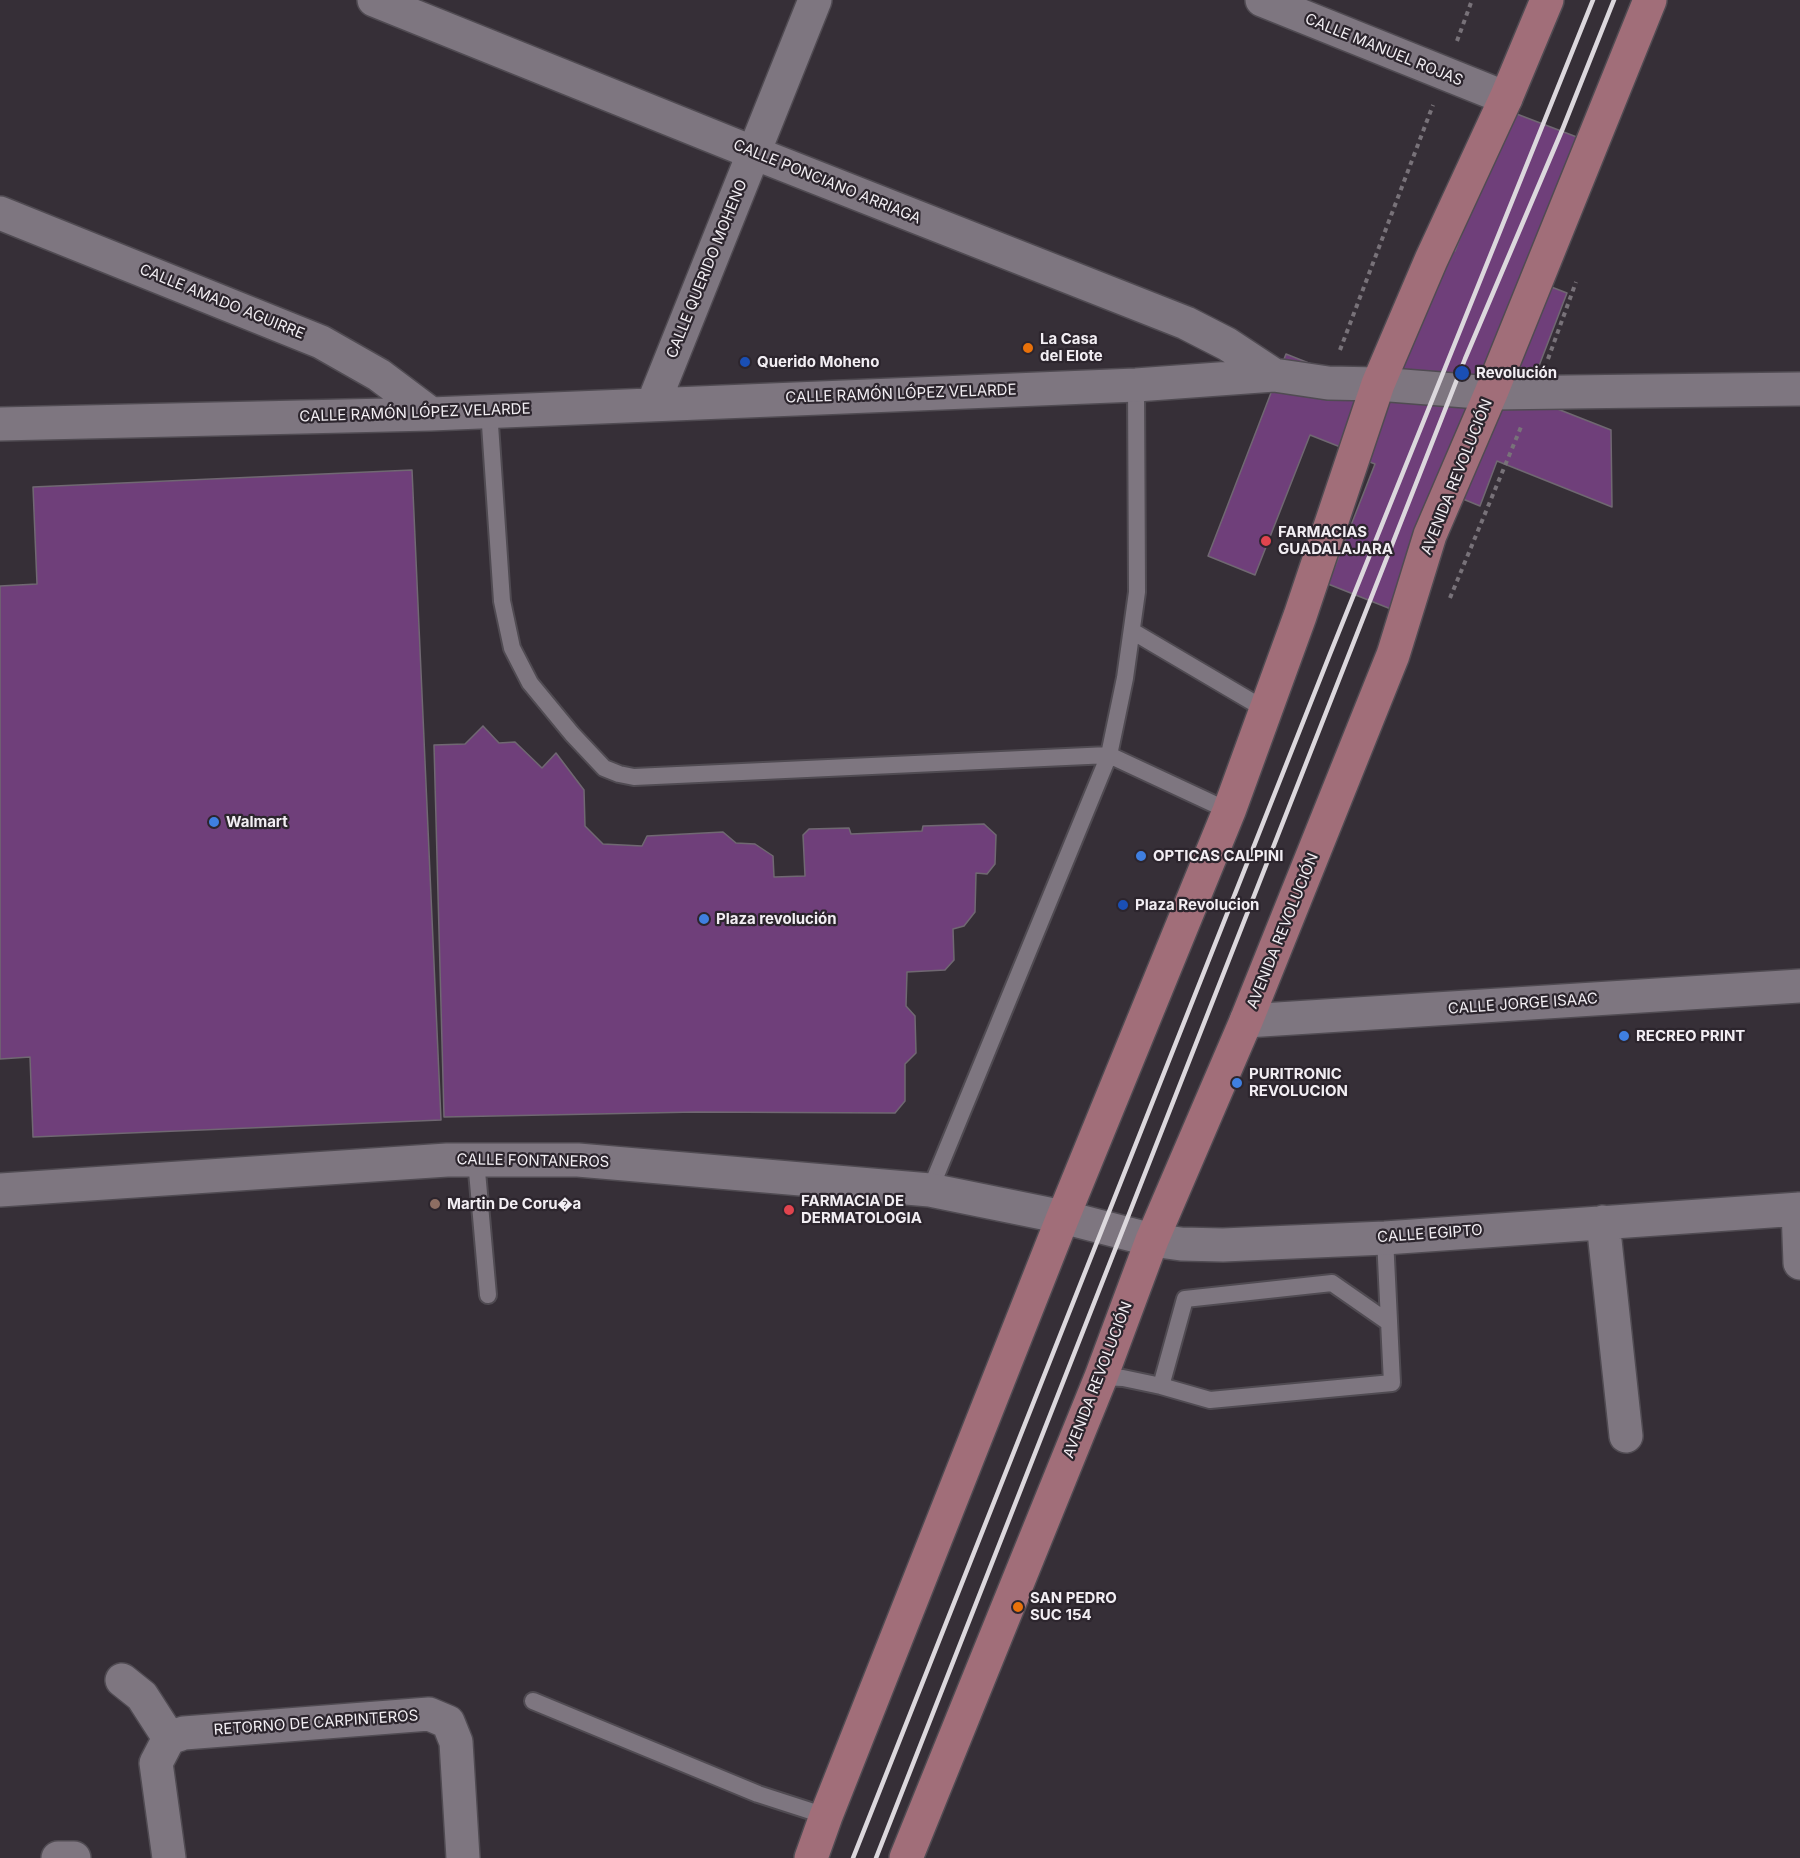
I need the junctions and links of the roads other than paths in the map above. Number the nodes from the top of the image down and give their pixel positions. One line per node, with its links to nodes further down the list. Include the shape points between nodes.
1 (374, 0): 7 (street, CALLE PONCIANO ARRIAGA)
2 (814, 0): 7 (street, CALLE QUERIDO MOHENO)
3 (1262, 0): 6 (street, CALLE MANUEL ROJAS)
4 (1546, 0): 6 (main road)
5 (1650, 0): 13 (main road, AVENIDA REVOLUCIÓN)
6 (1506, 98): 10 (main road)
7 (754, 153): 9 (street, CALLE PONCIANO ARRIAGA, via 1186,323); 14 (street, CALLE QUERIDO MOHENO)
8 (0, 213): 16 (street, CALLE AMADO AGUIRRE, via 321,342 380,375)
9 (1274, 375): 10 (street, CALLE RAMÓN LÓPEZ VELARDE, via 1328,383); 11 (street, CALLE RAMÓN LÓPEZ VELARDE)
10 (1378, 384): 13 (street, CALLE RAMÓN LÓPEZ VELARDE); 19 (main road)
11 (1136, 385): 14 (street, CALLE RAMÓN LÓPEZ VELARDE); 18 (lane, via 1137,592)
12 (1800, 389): 13 (street, CALLE RAMÓN LÓPEZ VELARDE)
13 (1491, 393): 23 (main road, AVENIDA REVOLUCIÓN, via 1430,535 1393,655)
14 (653, 404): 15 (street, CALLE RAMÓN LÓPEZ VELARDE)
15 (489, 410): 16 (street, CALLE RAMÓN LÓPEZ VELARDE); 20 (lane, via 502,601 512,648 530,683 604,768 634,777)
16 (431, 414): 17 (street, CALLE RAMÓN LÓPEZ VELARDE)
17 (0, 424)
18 (1132, 631): 19 (lane); 20 (lane)
19 (1266, 710): 21 (main road)
20 (1109, 755): 21 (lane); 26 (lane)
21 (1229, 812): 28 (main road)
22 (1800, 986): 23 (street, CALLE JORGE ISAAC)
23 (1246, 1021): 31 (main road, AVENIDA REVOLUCIÓN)
24 (476, 1160): 25 (street, CALLE FONTANEROS); 26 (street, CALLE FONTANEROS, via 578,1160); 33 (lane)
25 (0, 1190)
26 (930, 1190): 28 (street, CALLE FONTANEROS)
27 (1799, 1209): 29 (street, CALLE EGIPTO); 32 (street)
28 (1063, 1217): 31 (street, CALLE EGIPTO); 41 (main road)
29 (1604, 1222): 30 (street, CALLE EGIPTO); 37 (street)
30 (1385, 1238): 31 (street, CALLE EGIPTO, via 1223,1245); 34 (lane)
31 (1152, 1240): 35 (main road, AVENIDA REVOLUCIÓN)
32 (1800, 1263)
33 (488, 1295)
34 (1389, 1322): 36 (lane, via 1392,1383 1210,1400); 36 (lane, via 1332,1284 1185,1299)
35 (1101, 1377): 36 (lane); 47 (main road, AVENIDA REVOLUCIÓN)
36 (1161, 1386)
37 (1626, 1436)
38 (122, 1680): 40 (street, via 142,1696)
39 (533, 1701): 41 (lane, via 758,1794)
40 (169, 1738): 44 (street, via 156,1763); 45 (street, RETORNO DE CARPINTEROS, via 184,1733 429,1714 448,1722 456,1742)
41 (826, 1816): 46 (main road)
42 (58, 1858): 43 (street)
43 (74, 1858)
44 (169, 1858)
45 (464, 1858)
46 (811, 1858)
47 (906, 1858)

